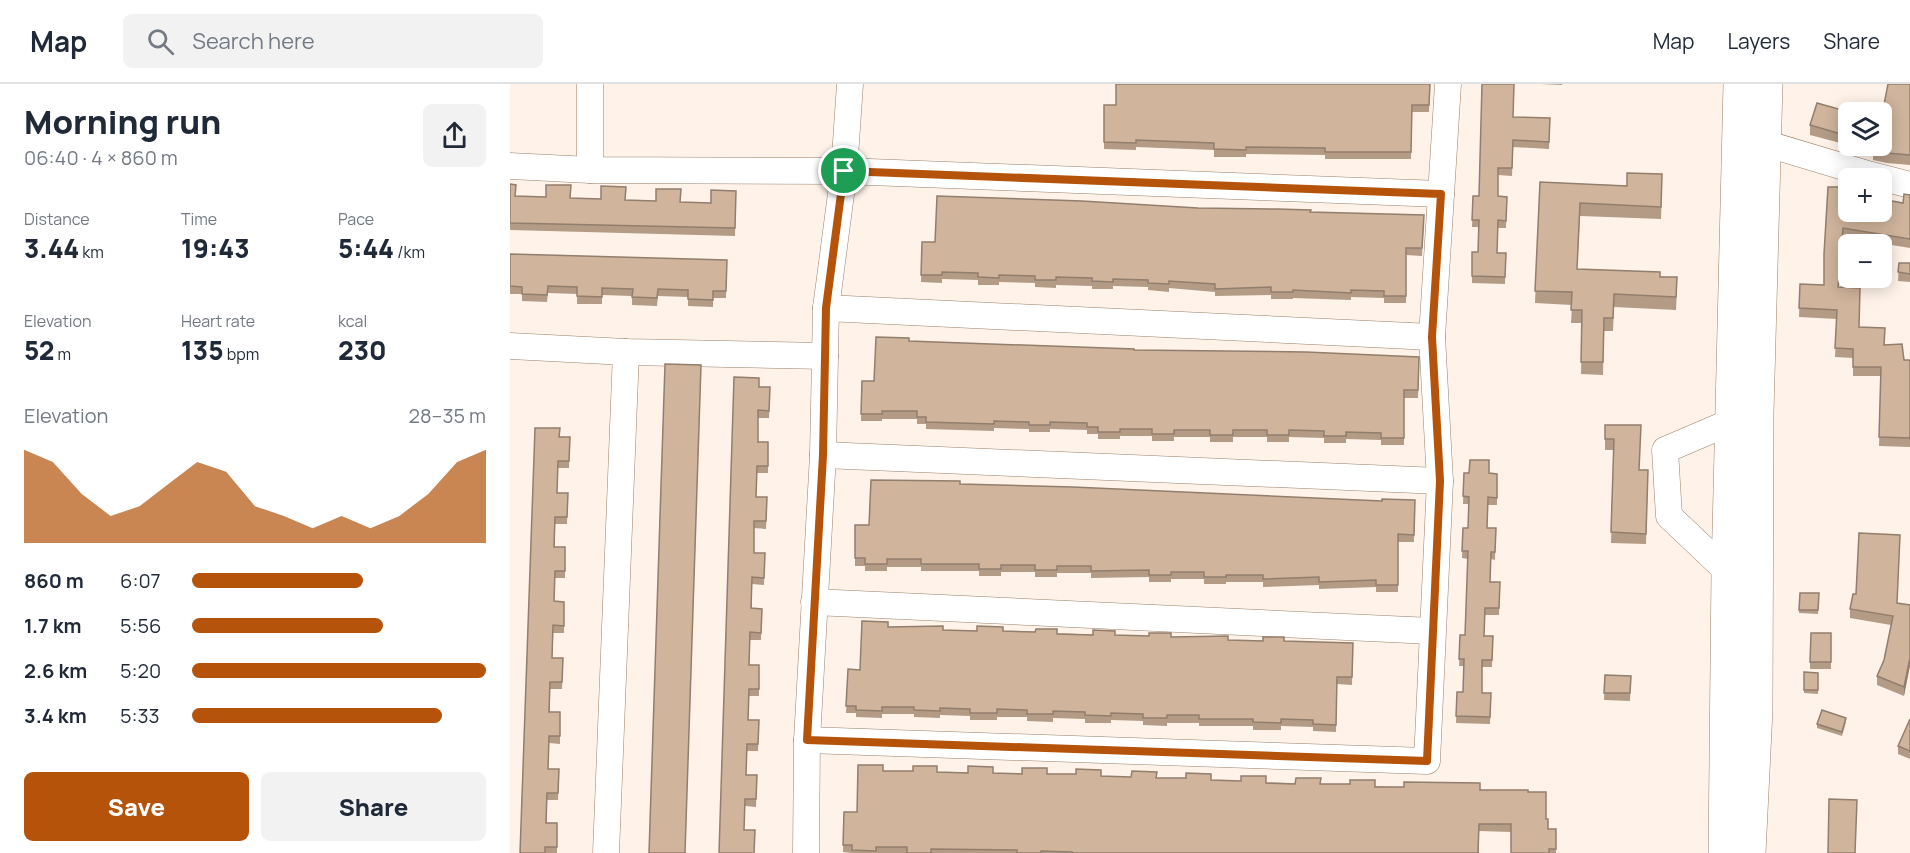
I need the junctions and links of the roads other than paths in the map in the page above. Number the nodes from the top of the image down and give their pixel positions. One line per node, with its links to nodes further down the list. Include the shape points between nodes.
1 (590, 84): 8 (street)
2 (850, 84): 9 (street)
3 (1448, 84): 11 (street)
4 (1740, 84): 17 (main road)
5 (1766, 84): 6 (main road)
6 (1764, 143): 10 (street); 27 (main road)
7 (510, 166): 8 (street)
8 (590, 170): 9 (street)
9 (844, 171): 11 (street); 12 (street)
10 (1910, 185)
11 (1441, 194): 13 (street)
12 (826, 308): 13 (street); 16 (street)
13 (1432, 337): 19 (street)
14 (510, 346): 15 (street)
15 (626, 351): 16 (street); 24 (street)
16 (825, 356): 18 (street)
17 (1733, 422): 20 (main road); 20 (street, via 1665,450 1669,516)
18 (823, 455): 19 (street); 21 (street)
19 (1440, 481): 22 (street)
20 (1728, 572): 26 (main road)
21 (814, 602): 22 (street); 23 (street)
22 (1432, 631): 23 (street, via 1427,761)
23 (807, 740): 25 (street)
24 (606, 853)
25 (806, 853)
26 (1725, 853)
27 (1749, 853)

